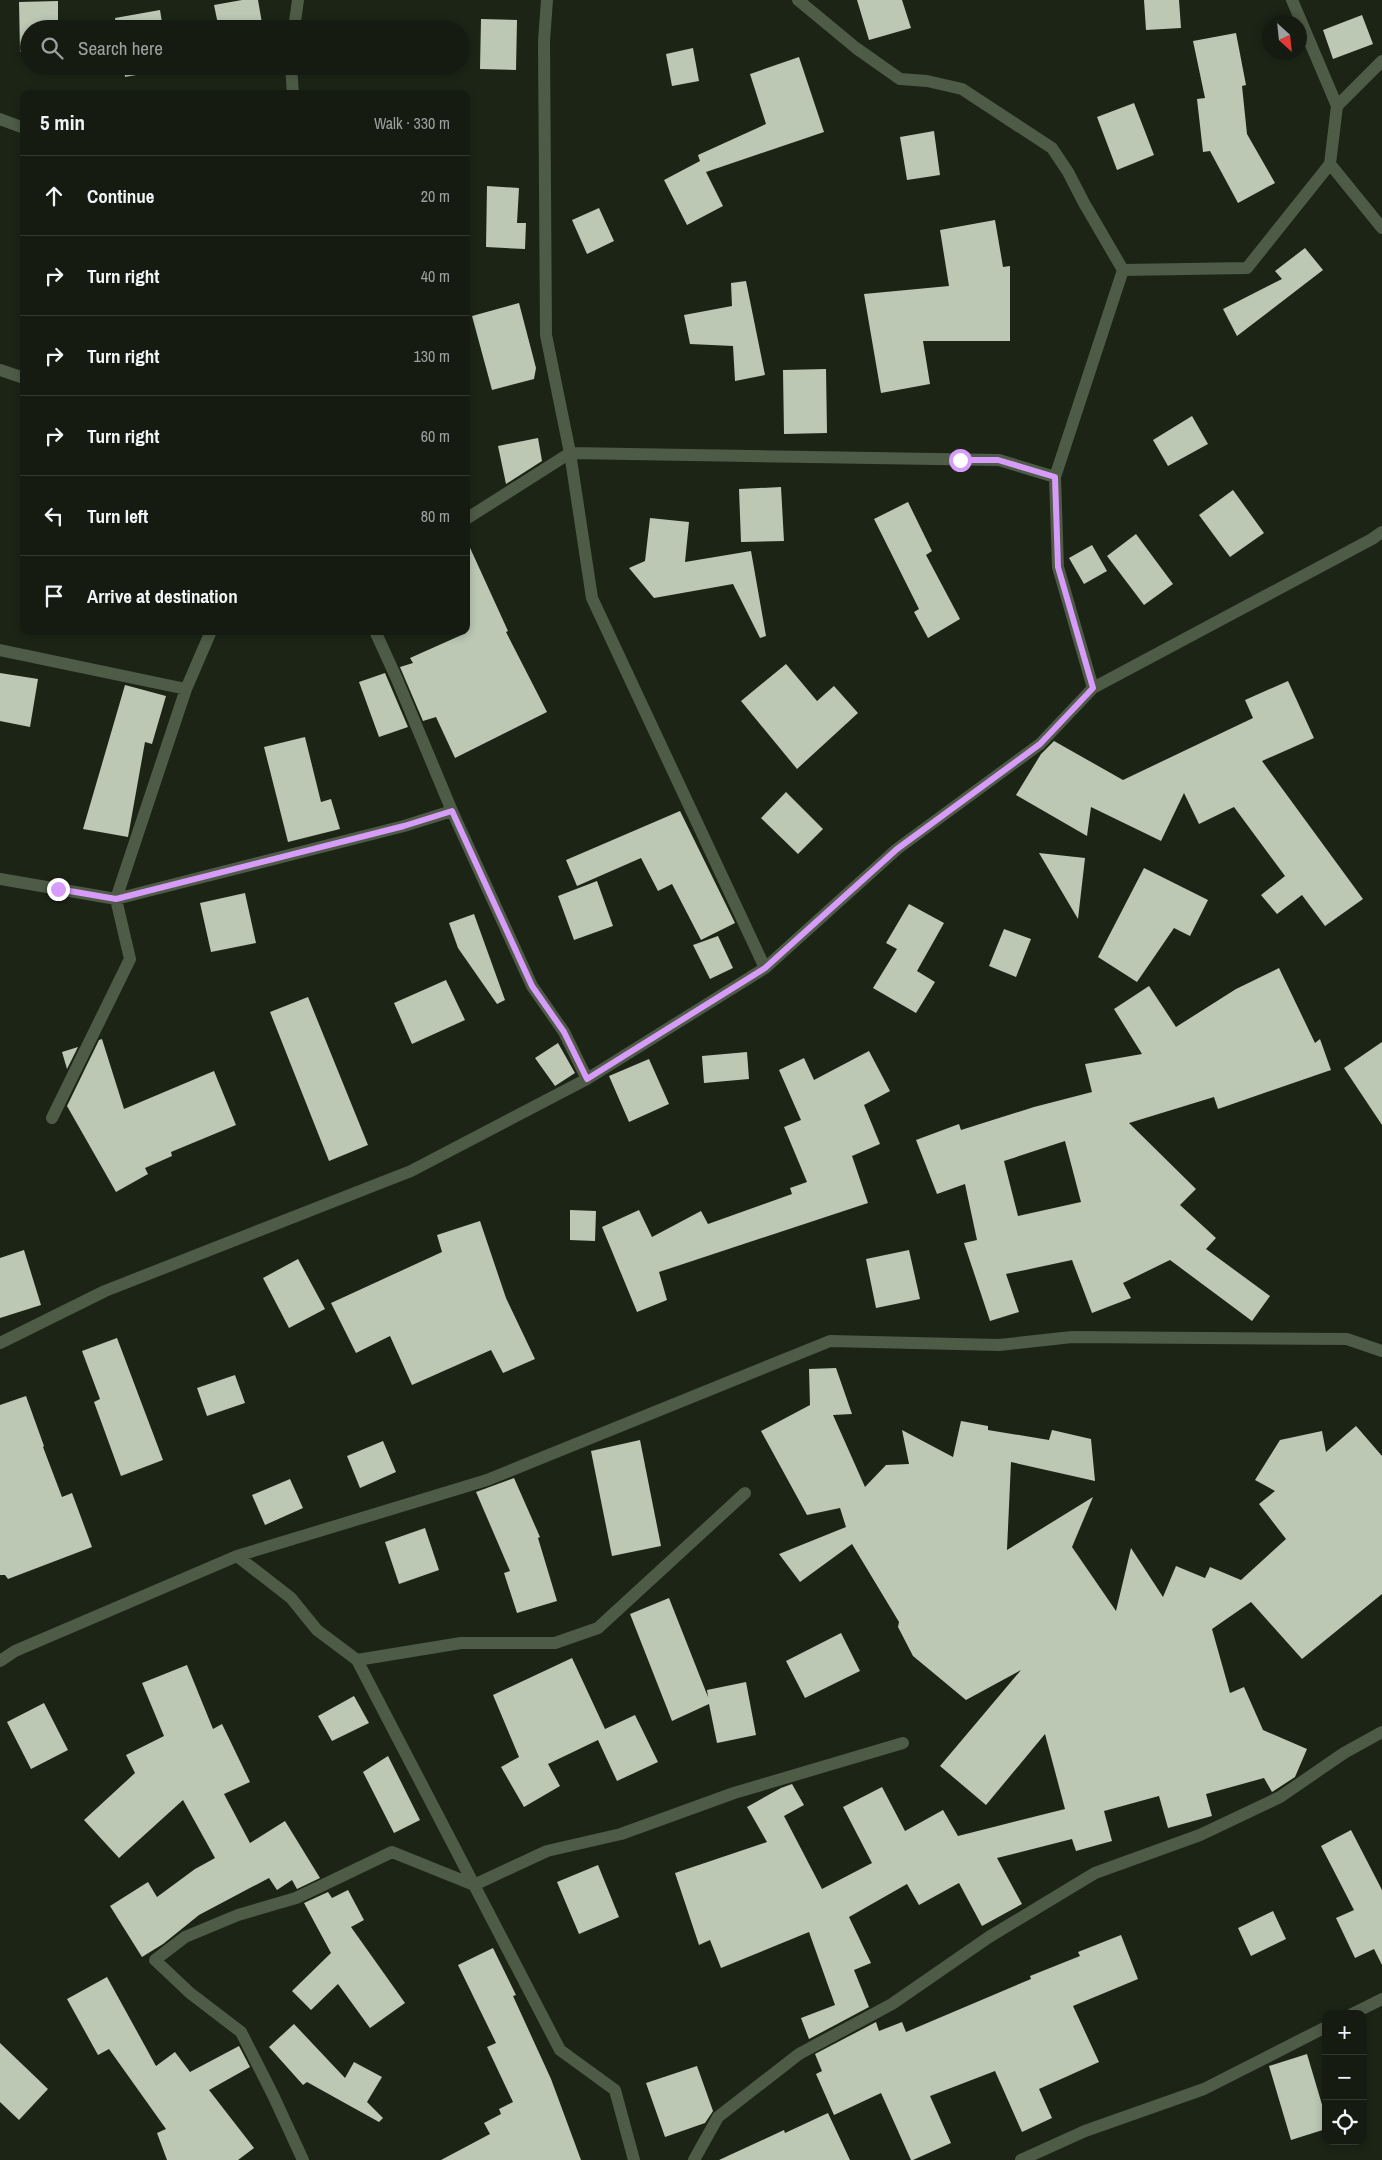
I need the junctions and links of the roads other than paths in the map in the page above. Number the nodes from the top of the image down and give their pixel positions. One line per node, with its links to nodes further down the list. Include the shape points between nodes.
1 (298, 0): 5 (street)
2 (547, 0): 17 (street, via 544,41 546,335)
3 (798, 0): 14 (street, via 900,79 927,81 962,90 1052,148)
4 (1292, 0): 9 (street)
5 (295, 20)
6 (1382, 60): 9 (street)
7 (293, 75): 8 (street)
8 (294, 90)
9 (1337, 106): 12 (street)
10 (0, 119): 11 (street)
11 (20, 126)
12 (1330, 164): 13 (street); 14 (street, via 1247,268)
13 (1382, 228)
14 (1123, 270): 18 (street)
15 (0, 370): 16 (street)
16 (20, 377)
17 (570, 453): 18 (street, via 998,460); 19 (street); 29 (street, via 592,598)
18 (1055, 477): 24 (street, via 1058,567)
19 (470, 516)
20 (1382, 532): 24 (street)
21 (209, 635): 25 (street)
22 (377, 635): 26 (street)
23 (0, 650): 25 (street)
24 (1093, 688): 29 (street, via 1040,744 897,849)
25 (186, 689): 28 (street)
26 (452, 811): 28 (street); 30 (street, via 532,986 564,1032)
27 (0, 879): 28 (street)
28 (116, 899): 31 (street, via 130,959)
29 (765, 968): 30 (street)
30 (587, 1079): 32 (street, via 411,1171 105,1291)
31 (52, 1118)
32 (0, 1343)
33 (1382, 1351): 35 (street, via 1347,1339 1072,1337 999,1346 830,1341 487,1480)
34 (745, 1493): 37 (street, via 598,1628 555,1643 461,1644)
35 (237, 1556): 36 (street); 37 (street, via 291,1598 316,1630)
36 (0, 1660)
37 (357, 1660): 40 (street)
38 (1382, 1732): 46 (street, via 1344,1753 1280,1797 1200,1835 1095,1873 989,1937 892,2004 799,2054 718,2117)
39 (903, 1743): 40 (street, via 734,1793 620,1834 547,1851)
40 (474, 1885): 44 (street, via 392,1852 296,1898 238,1914 185,1937 155,1960 190,1994 241,2032); 45 (street, via 560,2050 615,2090)
41 (1382, 1999): 42 (street)
42 (1360, 2010)
43 (1322, 2029): 47 (street, via 1204,2089 1085,2131)
44 (303, 2160)
45 (634, 2160)
46 (694, 2160)
47 (1022, 2160)

